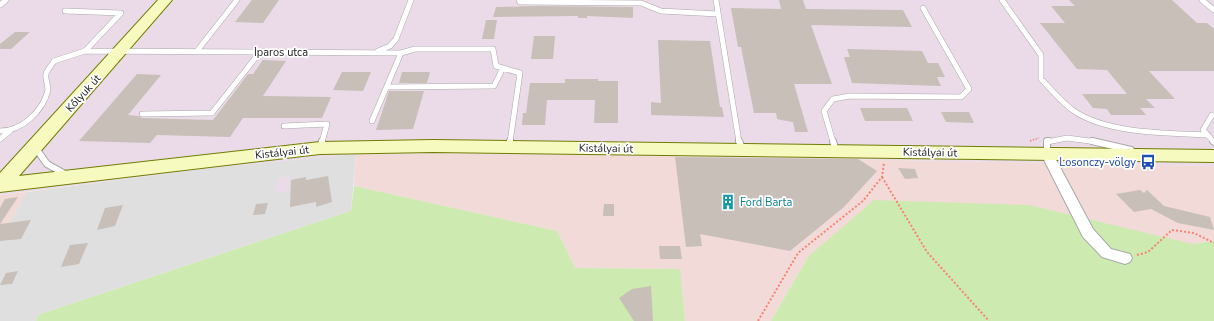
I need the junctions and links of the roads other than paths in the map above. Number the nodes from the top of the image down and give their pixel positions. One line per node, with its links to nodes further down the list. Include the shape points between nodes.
1 (6, 0): 9 (lane)
2 (165, 0): 15 (main road, Kőlyuk út)
3 (237, 0): 16 (lane)
4 (411, 0): 18 (lane, Iparos utca, via 396,39 390,46)
5 (518, 0): 13 (lane, via 641,3 661,11)
6 (716, 0): 13 (lane)
7 (1002, 0): 28 (lane, via 1041,55 1041,79 1074,111 1104,124 1136,131)
8 (1202, 0): 11 (lane)
9 (0, 5)
10 (923, 8): 35 (lane, via 969,89 961,97 850,96 833,99 824,111)
11 (1214, 10)
12 (65, 11): 14 (lane, via 121,13)
13 (718, 14): 34 (lane, via 739,140)
14 (85, 51): 15 (lane, Iparos utca); 27 (lane, via 54,61 46,74 48,88 43,105)
15 (120, 51): 16 (lane, Iparos utca); 31 (main road, Kőlyuk út)
16 (197, 51): 17 (lane, Iparos utca)
17 (260, 52): 18 (lane, Iparos utca); 22 (lane, via 212,113)
18 (376, 52): 19 (lane)
19 (401, 53): 20 (lane, via 415,49 493,49 496,66); 21 (lane)
20 (503, 68): 21 (lane, via 494,86); 32 (lane, via 520,74)
21 (386, 87): 24 (lane)
22 (142, 114)
23 (1214, 115): 28 (lane, via 1203,130)
24 (372, 121)
25 (284, 126): 33 (lane, via 328,124)
26 (0, 131): 27 (lane)
27 (10, 131): 29 (lane)
28 (1208, 135): 30 (lane)
29 (0, 139)
30 (1214, 142)
31 (35, 147): 38 (lane, via 45,164 53,170); 39 (main road, Kőlyuk út)
32 (509, 147): 33 (main road, Kistályai út); 34 (main road, Kistályai út)
33 (320, 148): 38 (main road, Kistályai út)
34 (743, 150): 35 (main road, Kistályai út)
35 (836, 151): 36 (main road, Kistályai út)
36 (1047, 154): 37 (main road, Kistályai út); 40 (street, via 1088,233 1107,253)
37 (1214, 156)
38 (74, 177): 39 (main road, Kistályai út)
39 (0, 185)
40 (1124, 258)

